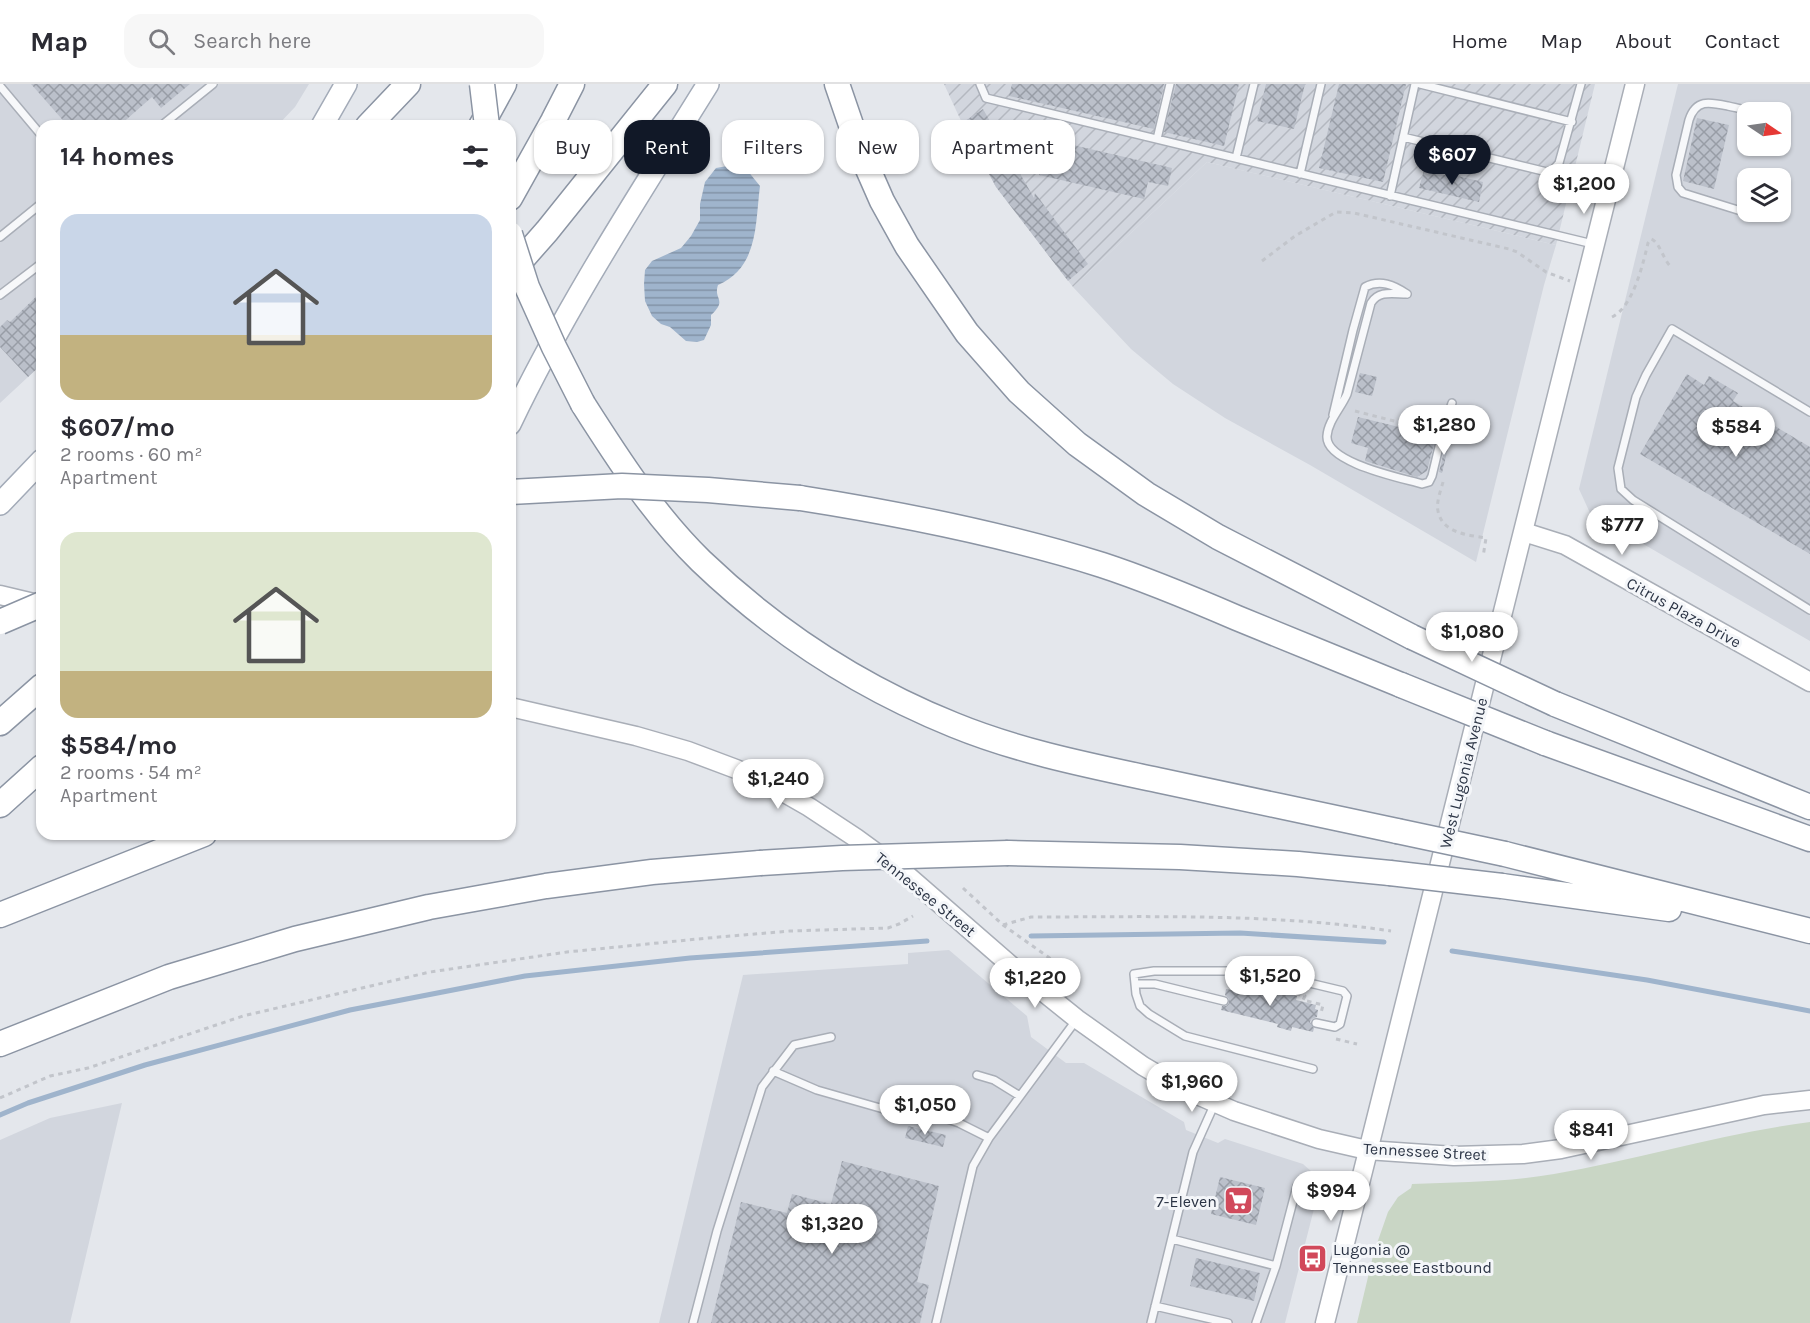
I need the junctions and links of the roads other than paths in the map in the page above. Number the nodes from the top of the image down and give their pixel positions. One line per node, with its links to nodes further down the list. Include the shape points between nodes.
1 (213, 84): 20 (lane)
2 (346, 84): 21 (main road)
3 (408, 84): 22 (highway)
4 (482, 84): 24 (highway, bridge)
5 (504, 84): 23 (highway)
6 (572, 84): 31 (highway)
7 (665, 84): 38 (highway)
8 (708, 84): 42 (main road, via 599,259)
9 (837, 84): 60 (highway, bridge, via 860,151 906,246 967,333 1019,392 1077,444 1146,494 1218,537 1412,637 1555,704)
10 (980, 84): 28 (lane, via 986,98)
11 (1170, 84): 28 (lane)
12 (1254, 84): 29 (lane)
13 (1321, 84): 30 (lane)
14 (1415, 84): 27 (lane)
15 (1420, 84): 25 (lane)
16 (1581, 84): 25 (lane)
17 (1635, 84): 36 (main road, West Lugonia Avenue)
18 (0, 86): 26 (lane)
19 (1737, 108): 34 (lane, via 1710,102 1691,113 1676,175 1683,193)
20 (168, 120)
21 (325, 120)
22 (374, 120)
23 (484, 120)
24 (487, 120)
25 (1572, 122): 27 (lane, via 1559,163 1547,172)
26 (36, 129)
27 (1403, 137): 32 (lane)
28 (1157, 139): 29 (lane)
29 (1236, 158): 30 (lane)
30 (1300, 174): 32 (lane)
31 (516, 187)
32 (1390, 196): 36 (lane)
33 (36, 208): 35 (lane)
34 (1737, 210)
35 (0, 237)
36 (1595, 245): 48 (main road, West Lugonia Avenue)
37 (516, 253): 64 (highway, bridge, via 527,287 583,404 658,513 701,560 748,602 852,676 955,726 1027,750 1505,854)
38 (516, 266)
39 (36, 268): 40 (lane)
40 (0, 296)
41 (1452, 403): 44 (lane, via 1432,476 1422,484 1365,468 1338,454 1326,438)
42 (516, 412)
43 (1810, 412): 52 (lane, via 1672,329 1636,397 1618,468 1621,489 1633,500)
44 (1332, 420): 44 (lane, via 1365,287 1378,283 1395,286 1407,294 1382,294 1371,303 1347,394)
45 (36, 466): 47 (main road)
46 (516, 492): 61 (highway, bridge, via 622,486 800,498 889,512 1031,544 1193,600 1545,743)
47 (0, 504)
48 (1524, 532): 54 (main road, Citrus Plaza Drive, via 1565,545); 79 (main road, West Lugonia Avenue)
49 (2, 596): 50 (main road)
50 (36, 603)
51 (36, 607): 53 (highway, bridge)
52 (1810, 609)
53 (0, 622)
54 (1810, 682)
55 (36, 691): 57 (highway)
56 (516, 708): 68 (main road, Tennessee Street, via 688,751 774,787 908,876)
57 (0, 723)
58 (36, 772): 59 (highway)
59 (0, 805)
60 (1810, 807)
61 (1810, 839)
62 (189, 840): 63 (highway)
63 (0, 915)
64 (1785, 925): 65 (highway); 71 (highway, bridge, via 1502,886 1298,864 1008,853 760,863 546,886 429,907 306,936 170,977)
65 (1810, 931)
66 (1135, 984): 67 (lane, via 1155,984); 69 (lane, via 1134,974 1154,971 1251,971 1343,991 1347,996 1340,1024 1335,1027); 72 (lane, via 1140,1006 1185,1036)
67 (1224, 1001)
68 (1077, 1019): 75 (lane); 77 (main road, Tennessee Street, via 1143,1066)
69 (1317, 1023)
70 (831, 1037): 73 (lane, via 794,1045)
71 (0, 1044)
72 (1313, 1069)
73 (773, 1071): 78 (lane, via 817,1090 887,1110 898,1104 907,1105); 84 (lane, via 762,1087)
74 (976, 1075): 75 (lane, via 994,1080)
75 (1020, 1096): 78 (lane)
76 (1810, 1100): 79 (main road, Tennessee Street, via 1764,1105 1523,1154 1454,1156)
77 (1215, 1103): 79 (main road, Tennessee Street, via 1319,1139); 81 (lane, via 1193,1152)
78 (989, 1138): 85 (lane, via 973,1166)
79 (1367, 1150): 89 (main road, West Lugonia Avenue)
80 (1297, 1186): 82 (lane)
81 (1172, 1239): 82 (lane); 83 (lane)
82 (1276, 1266): 88 (lane)
83 (1155, 1306): 86 (lane); 87 (lane)
84 (693, 1323)
85 (936, 1323)
86 (1151, 1323)
87 (1228, 1323)
88 (1256, 1323)
89 (1325, 1323)

